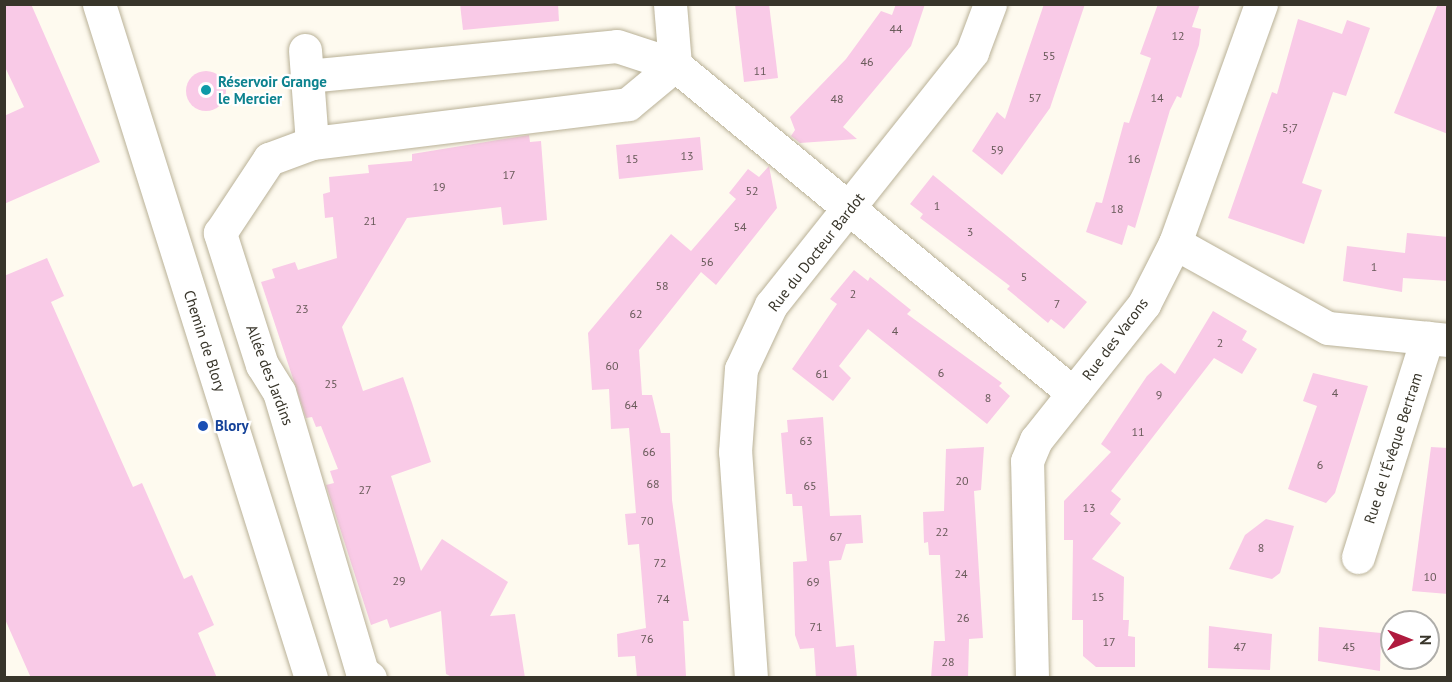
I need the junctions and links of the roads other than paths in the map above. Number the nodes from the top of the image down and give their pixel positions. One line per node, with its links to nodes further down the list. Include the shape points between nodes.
1 (99, 4): 12 (street, Chemin de Blory)
2 (670, 4): 5 (street)
3 (990, 4): 7 (street, Rue du Docteur Bardot, via 972,52)
4 (1261, 4): 8 (street, Rue des Vacons)
5 (675, 65): 6 (street, Allée des Jardins, via 628,104); 6 (street, via 617,46 306,63); 7 (street)
6 (312, 143): 13 (street, Allée des Jardins, via 269,159 220,233 262,365 279,392 362,672)
7 (850, 208): 10 (street); 14 (street, Rue du Docteur Bardot, via 771,305 741,369 735,452)
8 (1175, 243): 9 (street, Rue de l'Évêque Bertram, via 1328,328); 10 (street, Rue des Vacons, via 1144,304)
9 (1437, 339): 11 (street, Rue de l'Évêque Bertram)
10 (1073, 393): 15 (street, Rue des Vacons, via 1036,440 1027,461)
11 (1358, 557)
12 (312, 678)
13 (370, 678)
14 (751, 678)
15 (1032, 678)

